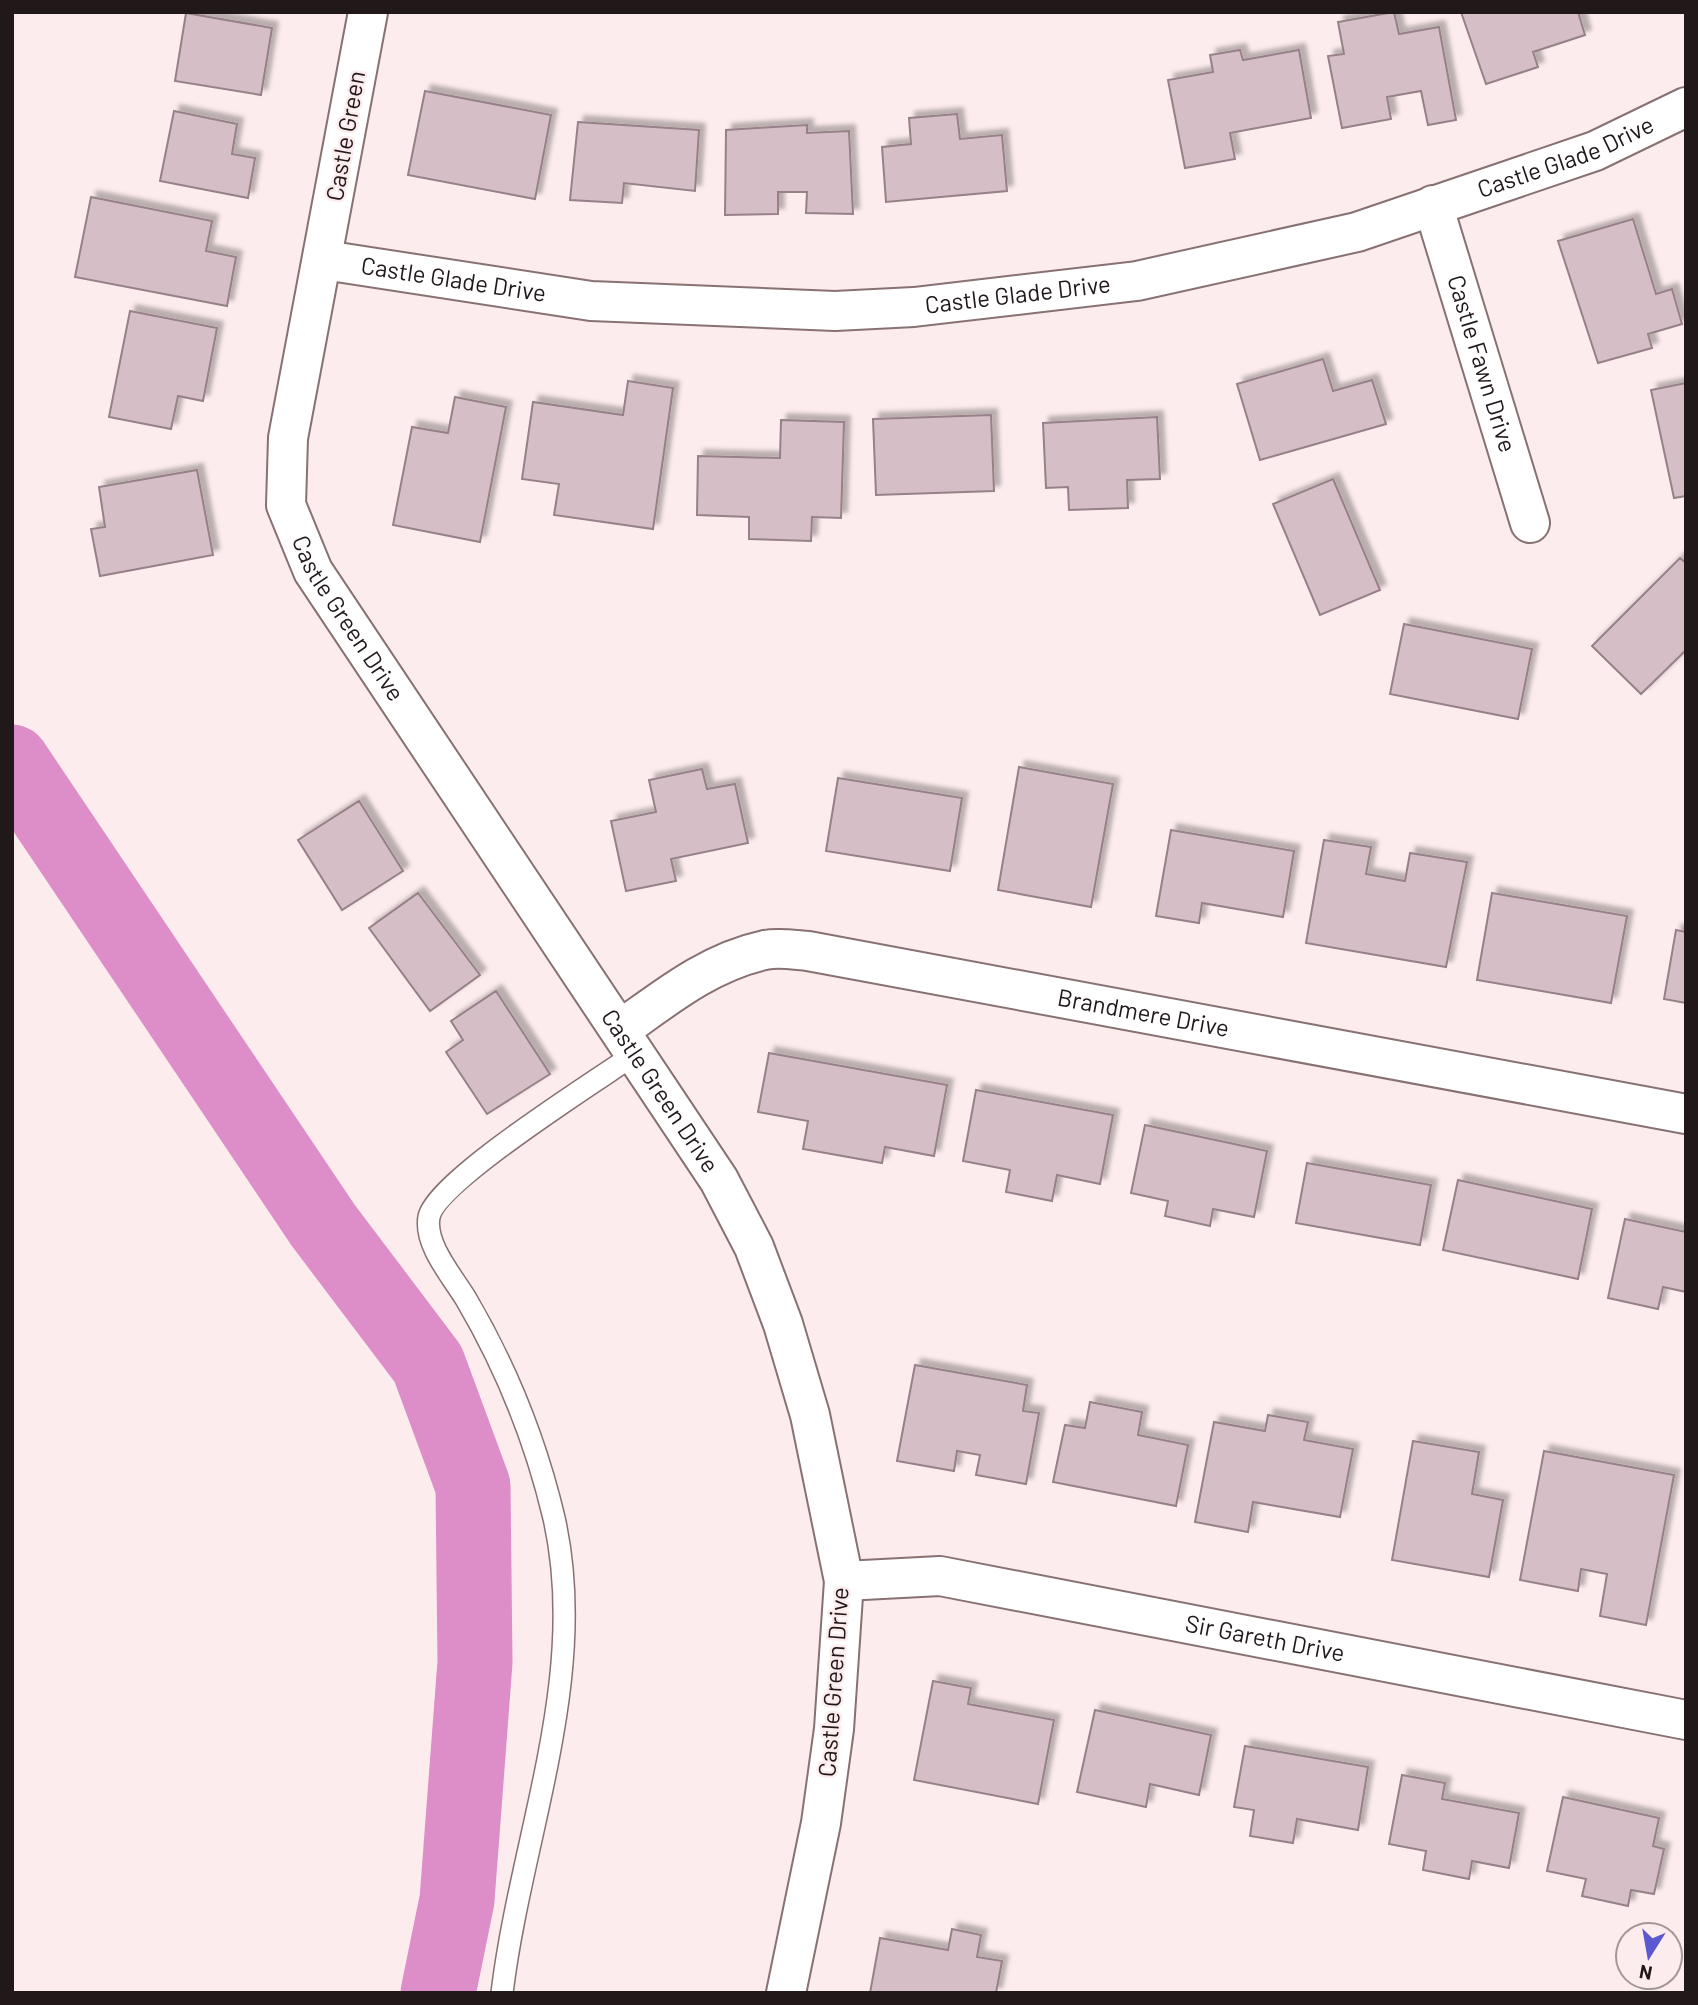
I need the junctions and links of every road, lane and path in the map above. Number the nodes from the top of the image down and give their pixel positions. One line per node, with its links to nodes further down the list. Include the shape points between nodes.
1 (369, 12): 4 (street, Castle Green)
2 (1686, 107): 3 (street, Castle Glade Drive, via 1595,150)
3 (1433, 205): 4 (street, Castle Glade Drive, via 1357,232 1137,281 914,307 835,311 591,301); 5 (street, Castle Fawn Drive)
4 (324, 260): 6 (street, Castle Green Drive, via 288,438 286,505 313,571)
5 (1530, 523)
6 (627, 1042): 7 (street, Brandmere Drive, via 691,980 730,960 768,949 808,951); 8 (street, Castle Green Drive, via 719,1180 754,1247 810,1415); 10 (lane, via 541,1118 459,1180 430,1213 428,1234 484,1329 528,1428 554,1520 565,1596 559,1695 509,1936)
7 (1686, 1114)
8 (844, 1581): 9 (street, Sir Gareth Drive, via 940,1576); 11 (street, Castle Green Drive, via 834,1729 821,1823)
9 (1686, 1720)
10 (502, 1993)
11 (786, 1993)

